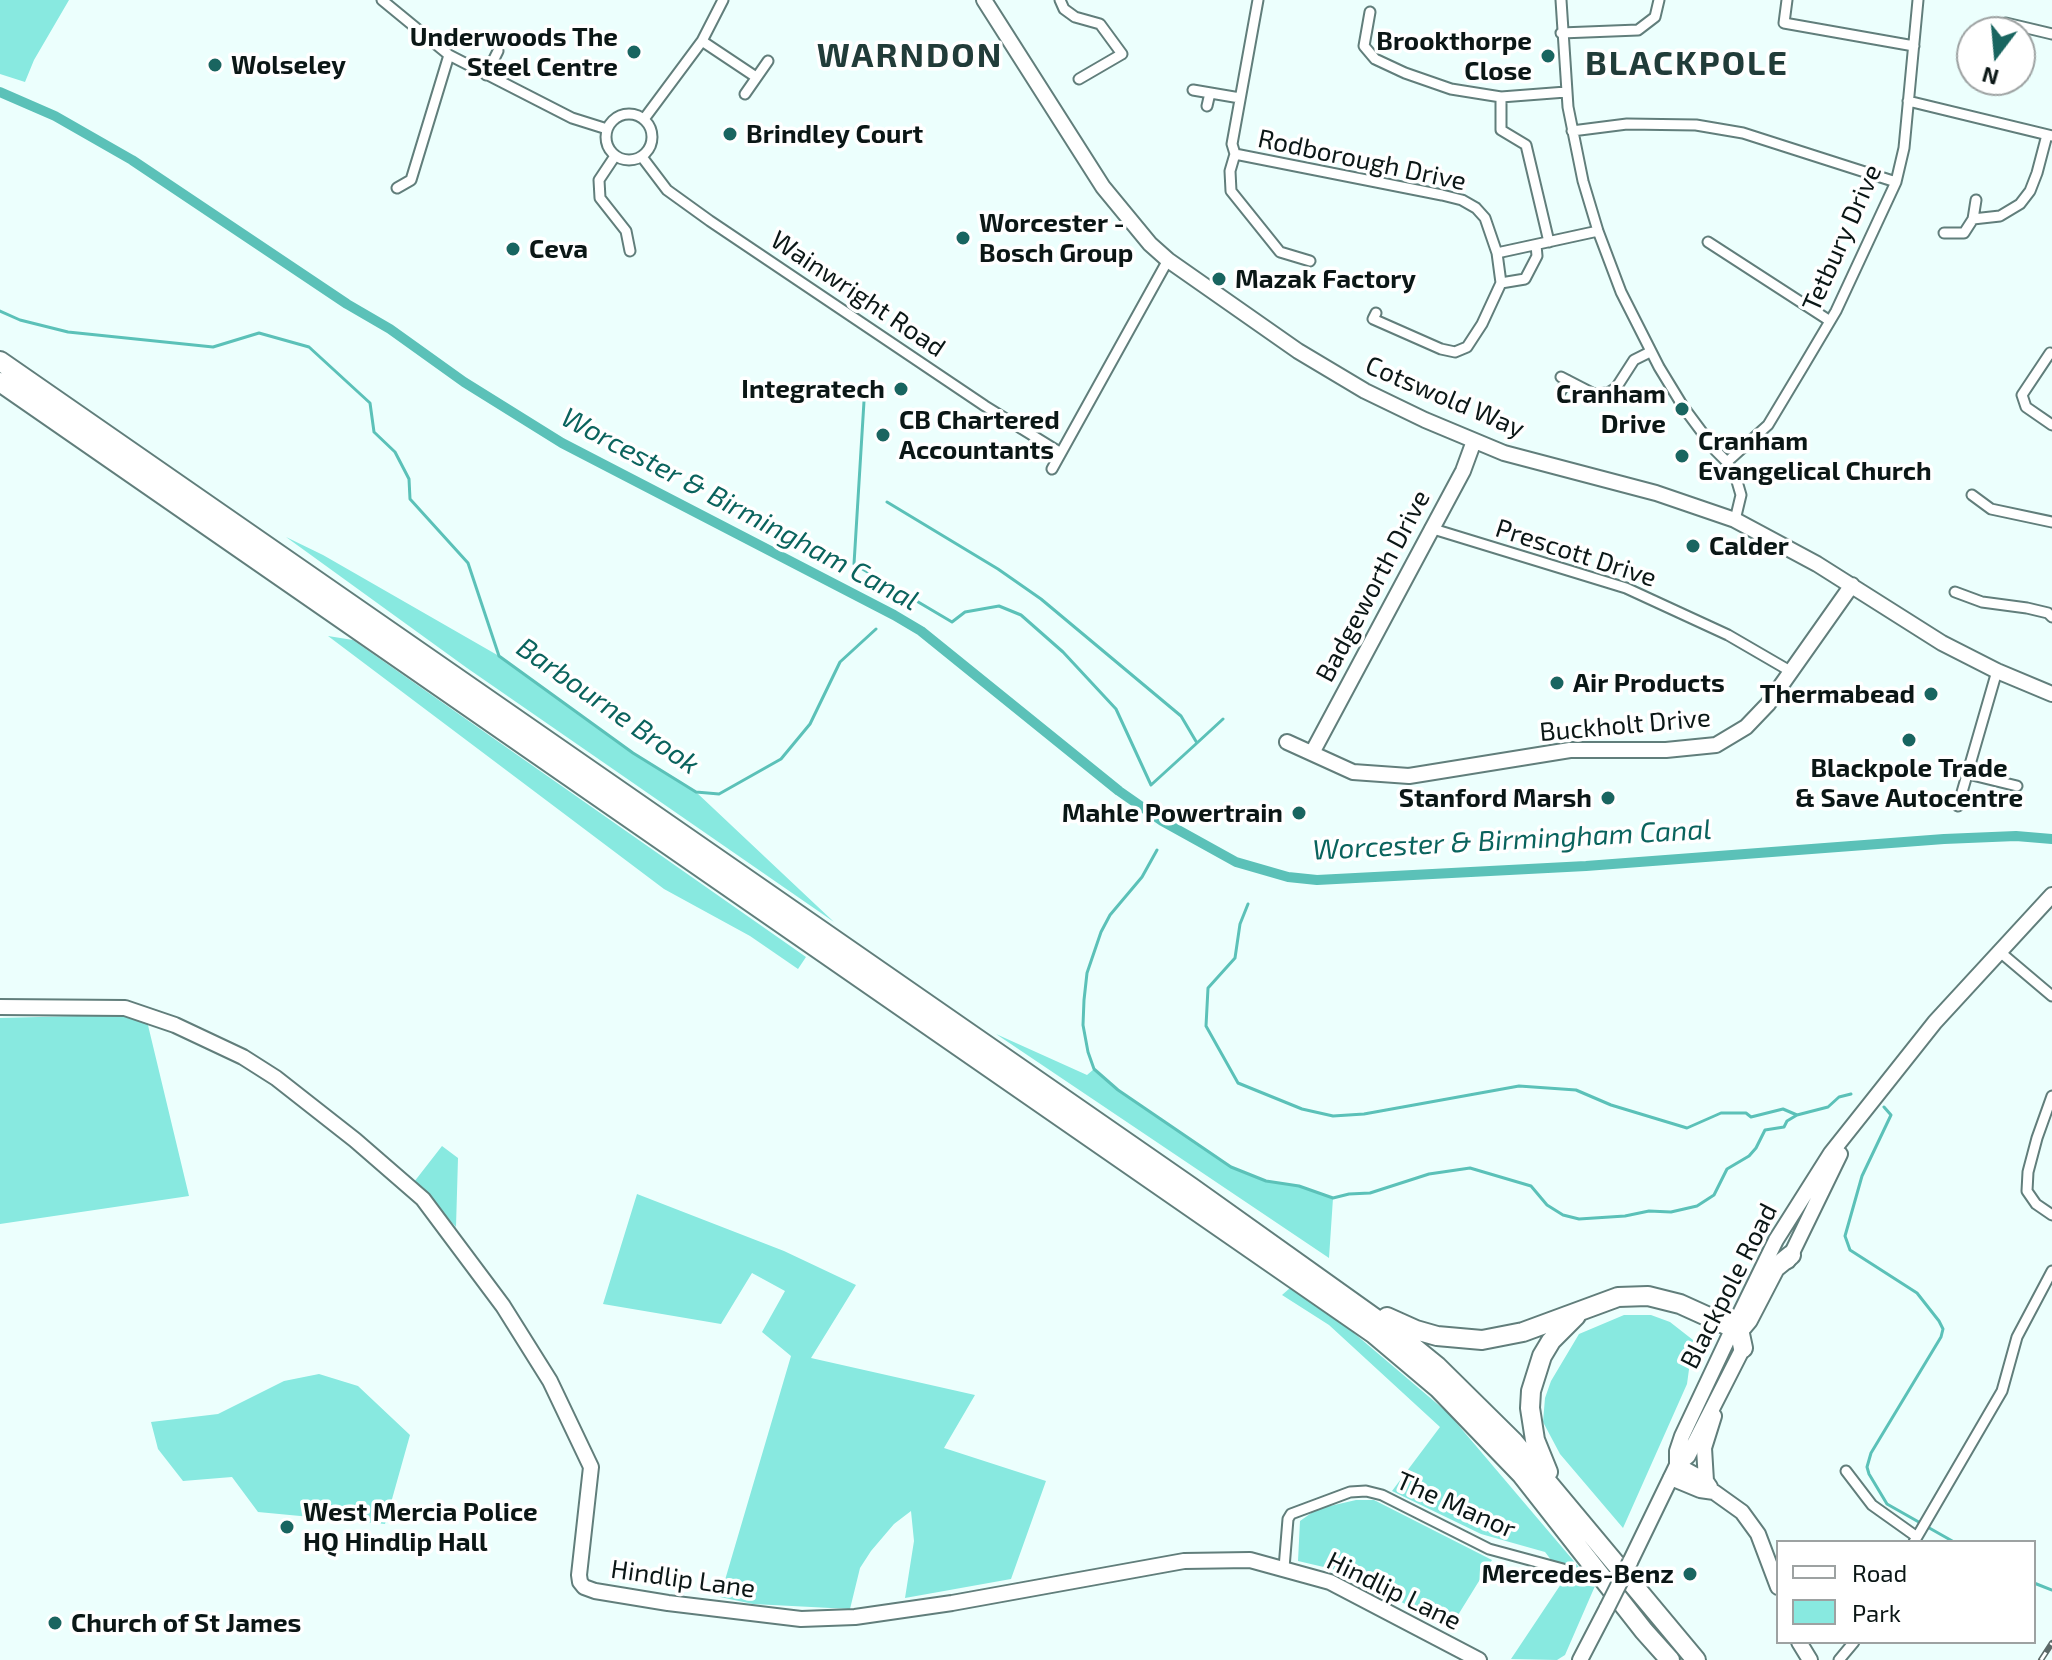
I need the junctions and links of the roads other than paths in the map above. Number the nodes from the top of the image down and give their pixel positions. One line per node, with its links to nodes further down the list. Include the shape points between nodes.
1 (382, 0): 15 (street)
2 (723, 0): 12 (street)
3 (984, 0): 46 (street, Cotswold Way, via 1103,187)
4 (1060, 0): 19 (street, via 1075,17 1100,24 1122,54)
5 (1258, 0): 25 (street)
6 (1561, 0): 11 (street)
7 (1659, 0): 11 (street, via 1655,17 1638,30)
8 (1787, 0): 13 (street, via 1784,23)
9 (1918, 0): 13 (street, Tetbury Drive)
10 (1370, 12): 24 (street, via 1364,46 1375,59 1451,89)
11 (1561, 33): 21 (street)
12 (702, 41): 18 (street); 28 (street)
13 (1914, 46): 26 (street, Tetbury Drive)
14 (498, 51): 17 (street)
15 (449, 55): 17 (street); 36 (street, via 411,180)
16 (768, 61): 18 (street)
17 (486, 75): 29 (street, via 572,118)
18 (756, 77): 23 (street)
19 (1079, 79)
20 (1193, 90): 22 (street)
21 (1566, 92): 24 (street); 30 (street)
22 (1210, 93): 25 (street); 27 (street)
23 (745, 94)
24 (1501, 97): 41 (street, via 1501,130 1526,145)
25 (1240, 98): 32 (street)
26 (1908, 101): 31 (street); 35 (street, Tetbury Drive)
27 (1207, 106)
28 (644, 119): 29 (street, via 623,115); 34 (street, via 653,139)
29 (607, 129): 33 (street, via 606,144)
30 (1572, 131): 35 (street, via 1627,124 1696,125 1743,133); 39 (street)
31 (2049, 136): 38 (street, via 2034,182 2020,204 2000,216)
32 (1235, 154): 45 (street, Rodborough Drive, via 1462,200 1485,218); 47 (street, via 1231,191 1280,252)
33 (615, 156): 34 (street, via 628,161); 44 (street, via 599,180 600,198 626,231)
34 (642, 157): 58 (street, Wainwright Road, via 667,190 710,221)
35 (1896, 182): 50 (street, Tetbury Drive)
36 (397, 188)
37 (1976, 200): 38 (street)
38 (1973, 219): 40 (street, via 1964,233)
39 (1598, 231): 41 (street); 51 (street)
40 (1944, 233)
41 (1549, 242): 43 (street)
42 (1708, 242): 50 (street)
43 (1536, 245): 45 (street); 48 (street, via 1537,256 1525,279)
44 (630, 251)
45 (1497, 253): 48 (street, Rodborough Drive)
46 (1168, 260): 57 (street, Cotswold Way, via 1343,379); 58 (street)
47 (1310, 261)
48 (1501, 283): 49 (street, via 1467,347 1455,352 1373,319)
49 (1376, 313)
50 (1830, 321): 59 (street, Tetbury Drive, via 1768,425)
51 (1650, 352): 55 (street, via 1634,360 1608,393 1594,394 1564,379); 59 (street, via 1684,408)
52 (2052, 354): 56 (street, via 2022,395 2026,407)
53 (0, 361): 85 (highway)
54 (0, 382): 98 (highway, via 1374,1334 1438,1388 1521,1474)
55 (1561, 391)
56 (2052, 425)
57 (1474, 441): 62 (street, Cotswold Way); 64 (street, Badgeworth Drive)
58 (1061, 453): 60 (street)
59 (1727, 462): 62 (street, via 1741,495)
60 (1052, 469)
61 (1972, 495): 63 (street, via 1991,509)
62 (1735, 520): 65 (street, Cotswold Way)
63 (2052, 522)
64 (1430, 528): 68 (street, Prescott Drive, via 1626,588 1728,635); 72 (street, Badgeworth Drive)
65 (1852, 585): 68 (street, Buckholt Drive); 69 (street, Cotswold Way)
66 (1955, 592): 67 (street)
67 (2052, 617)
68 (1790, 671): 72 (street, Buckholt Drive, via 1746,727 1716,745 1570,750 1409,776 1353,772)
69 (1997, 671): 70 (street, Cotswold Way); 73 (street)
70 (2052, 694)
71 (1287, 742): 72 (street, Buckholt Drive)
72 (1312, 753)
73 (1968, 774): 74 (street); 75 (street)
74 (2017, 786)
75 (1958, 806)
76 (2052, 895): 77 (street, Blackpole Road)
77 (2000, 952): 78 (street); 81 (street, Blackpole Road, via 1904,1059)
78 (2052, 996)
79 (0, 1007): 95 (street, Hindlip Lane, via 125,1008 175,1025 276,1078 423,1199 503,1306 550,1381 591,1467 579,1575 584,1587 801,1619 952,1603 1184,1561 1250,1560)
80 (2052, 1096): 82 (street, via 2027,1191)
81 (1845, 1139): 83 (street, Blackpole Road); 87 (street, Blackpole Road, via 1776,1240)
82 (2052, 1215)
83 (1791, 1255): 87 (highway, via 1775,1268 1748,1320); 88 (street, Blackpole Road)
84 (2052, 1271): 94 (street, via 2017,1337 2002,1391)
85 (1359, 1305): 86 (highway, via 1416,1330 1482,1340 1523,1332); 93 (highway, via 1474,1401)
86 (1584, 1309): 87 (highway, via 1618,1297 1648,1296); 93 (highway, via 1546,1349 1531,1391 1535,1440)
87 (1733, 1328): 88 (highway); 91 (street, Blackpole Road, via 1682,1436)
88 (1743, 1348): 89 (street, Blackpole Road)
89 (1715, 1403): 91 (street, Blackpole Road); 92 (street, via 1704,1448)
90 (1846, 1471): 94 (street, via 1872,1505)
91 (1674, 1472): 92 (street); 101 (street, Blackpole Road, bridge)
92 (1710, 1487): 97 (street, via 1753,1526)
93 (1557, 1493): 104 (highway)
94 (1915, 1540)
95 (1284, 1568): 96 (street, The Manor, via 1291,1514 1366,1491 1489,1549); 100 (street, Hindlip Lane, via 1330,1582)
96 (1563, 1569)
97 (1776, 1582)
98 (1644, 1631): 102 (highway); 103 (highway)
99 (1852, 1644): 105 (street)
100 (1479, 1660)
101 (1580, 1660)
102 (1657, 1660)
103 (1670, 1660)
104 (1696, 1660)
105 (1839, 1660)

